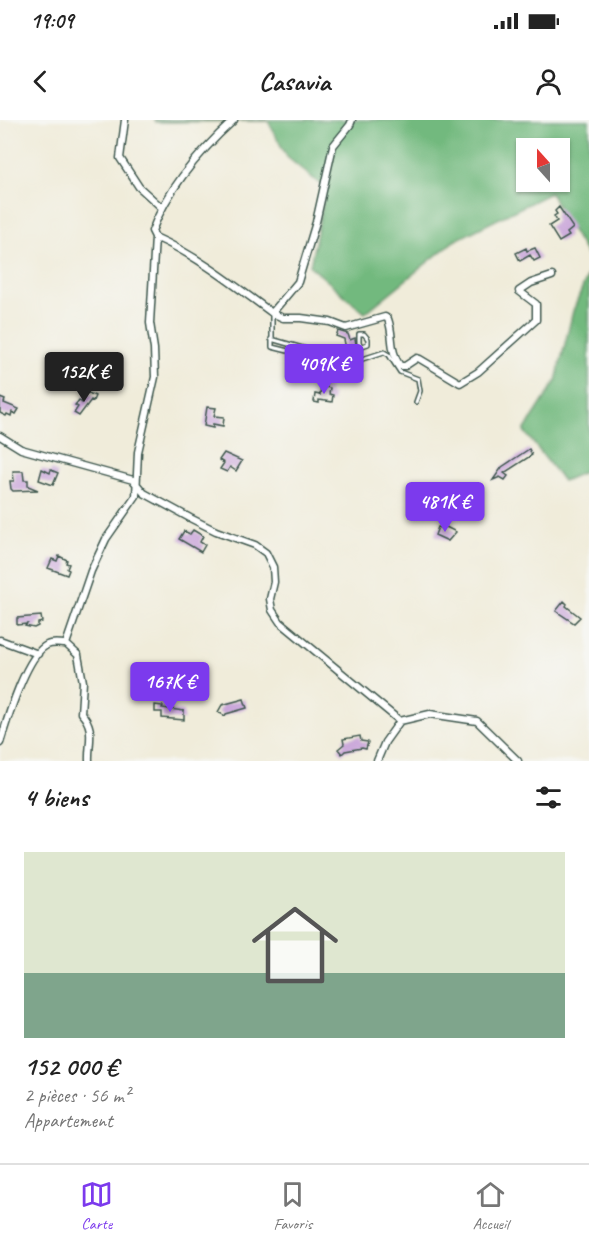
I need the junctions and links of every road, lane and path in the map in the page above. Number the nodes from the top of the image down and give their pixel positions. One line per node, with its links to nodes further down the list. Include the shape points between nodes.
1 (124, 120): 4 (street, via 120,158 139,187)
2 (234, 120): 4 (street, via 206,146)
3 (352, 120): 7 (street, via 333,146 298,282)
4 (161, 207): 5 (street, via 152,231)
5 (155, 237): 7 (street, via 224,276); 12 (street, via 150,323 155,377 136,464)
6 (552, 276): 7 (street, via 519,291 536,304 536,320 478,372 460,383 417,358 400,366 393,352 391,326 385,317 346,327)
7 (272, 313): 8 (lane)
8 (271, 339): 9 (lane, via 344,360 358,355); 10 (lane, via 272,347 344,365 384,352 400,372 417,379 420,391)
9 (362, 346)
10 (416, 402)
11 (0, 436): 12 (street, via 21,449)
12 (138, 484): 14 (street, via 136,496 106,539 91,572); 16 (street, via 144,493 190,518 266,553 273,567 272,610 280,622)
13 (0, 640): 15 (street)
14 (66, 644): 15 (street, via 50,644); 18 (street, via 78,655 83,682 81,713 89,722 91,737)
15 (38, 654): 17 (street, via 22,679)
16 (400, 721): 19 (street); 20 (street, via 430,714 477,721)
17 (0, 742)
18 (88, 761)
19 (377, 761)
20 (518, 761)

